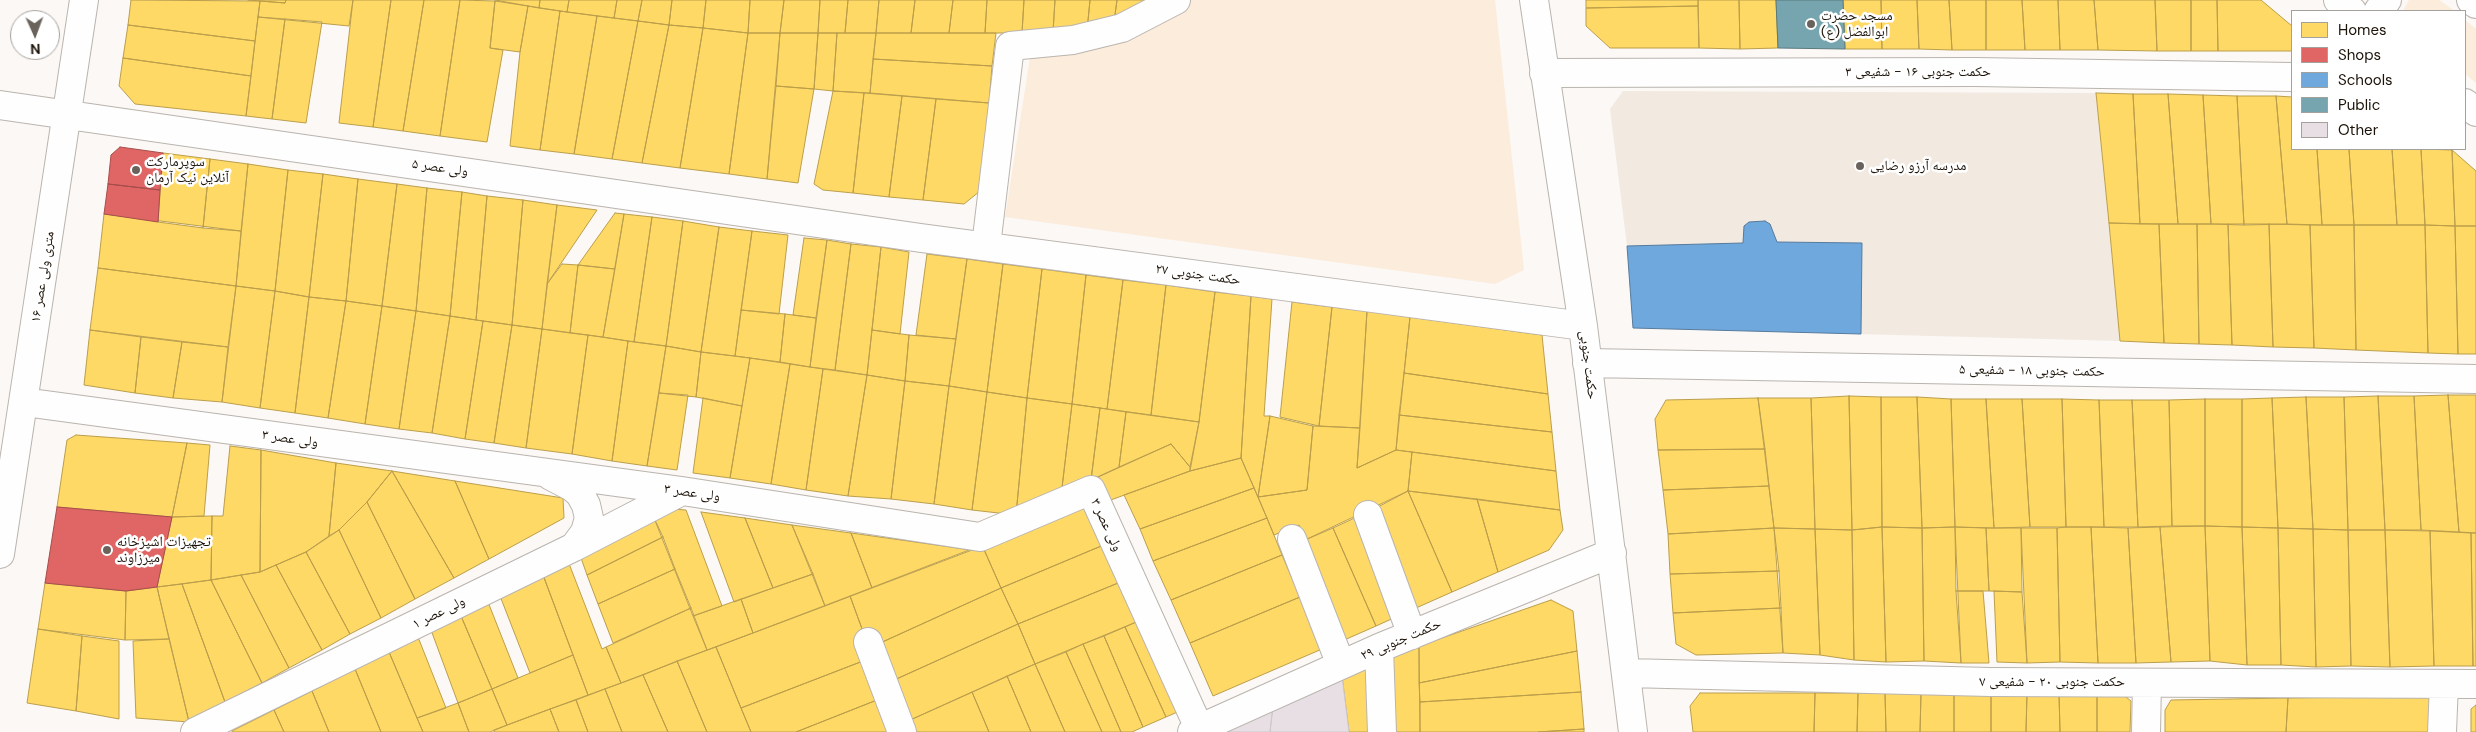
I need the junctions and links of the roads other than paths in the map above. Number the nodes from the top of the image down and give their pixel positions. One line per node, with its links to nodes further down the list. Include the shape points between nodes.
1 (84, 0): 15 (street, ۱۶ متری ولی عصر)
2 (1176, 0): 17 (street, via 1122,28 1073,40 1010,46)
3 (1534, 0): 10 (street, حکمت جنوبی)
4 (2338, 0): 8 (street)
5 (2387, 0): 9 (street)
6 (2471, 0): 7 (street)
7 (2476, 4)
8 (2351, 10)
9 (2379, 10)
10 (1544, 73): 11 (street, حکمت جنوبی ۱۶ - شفیعی ۳, via 1975,72); 18 (street, حکمت جنوبی)
11 (2291, 77)
12 (2466, 104): 14 (street)
13 (0, 105): 15 (street, ولی عصر ۵)
14 (2476, 112)
15 (68, 114): 16 (street, ولی عصر ۵); 21 (street, ۱۶ متری ولی عصر)
16 (813, 222): 17 (street, حکمت جنوبی ۲۷)
17 (986, 246): 18 (street, حکمت جنوبی ۲۷)
18 (1583, 326): 19 (street, حکمت جنوبی)
19 (1588, 363): 20 (street, حکمت جنوبی ۱۸ - شفیعی ۵); 27 (street, حکمت جنوبی)
20 (2476, 379)
21 (24, 402): 22 (street, ولی عصر ۳); 28 (street, ۱۶ متری ولی عصر)
22 (548, 474): 23 (street, ولی عصر ۳); 26 (street, via 572,487 586,505 589,518 585,532)
23 (682, 491): 26 (street, ولی عصر ۱); 37 (street, ولی عصر ۳, via 980,537 1090,490)
24 (1368, 515): 29 (street)
25 (1292, 539): 32 (street)
26 (574, 547): 38 (street, ولی عصر ۱)
27 (1612, 553): 29 (street, حکمت جنوبی ۲۹); 33 (street, حکمت جنوبی)
28 (0, 554)
29 (1412, 635): 31 (street, حکمت جنوبی ۲۹)
30 (868, 642): 39 (street)
31 (1379, 648): 32 (street, حکمت جنوبی ۲۹); 40 (street)
32 (1341, 665): 37 (street, حکمت جنوبی ۲۹)
33 (1627, 673): 34 (street, حکمت جنوبی ۲۰ - شفیعی ۷); 41 (street, حکمت جنوبی)
34 (2147, 683): 35 (street, حکمت جنوبی ۲۰ - شفیعی ۷); 42 (street)
35 (2444, 684): 36 (street, حکمت جنوبی ۲۰ - شفیعی ۷); 43 (street)
36 (2476, 684)
37 (1196, 730)
38 (195, 732)
39 (902, 732)
40 (1382, 732)
41 (1633, 732)
42 (2146, 732)
43 (2442, 732)

